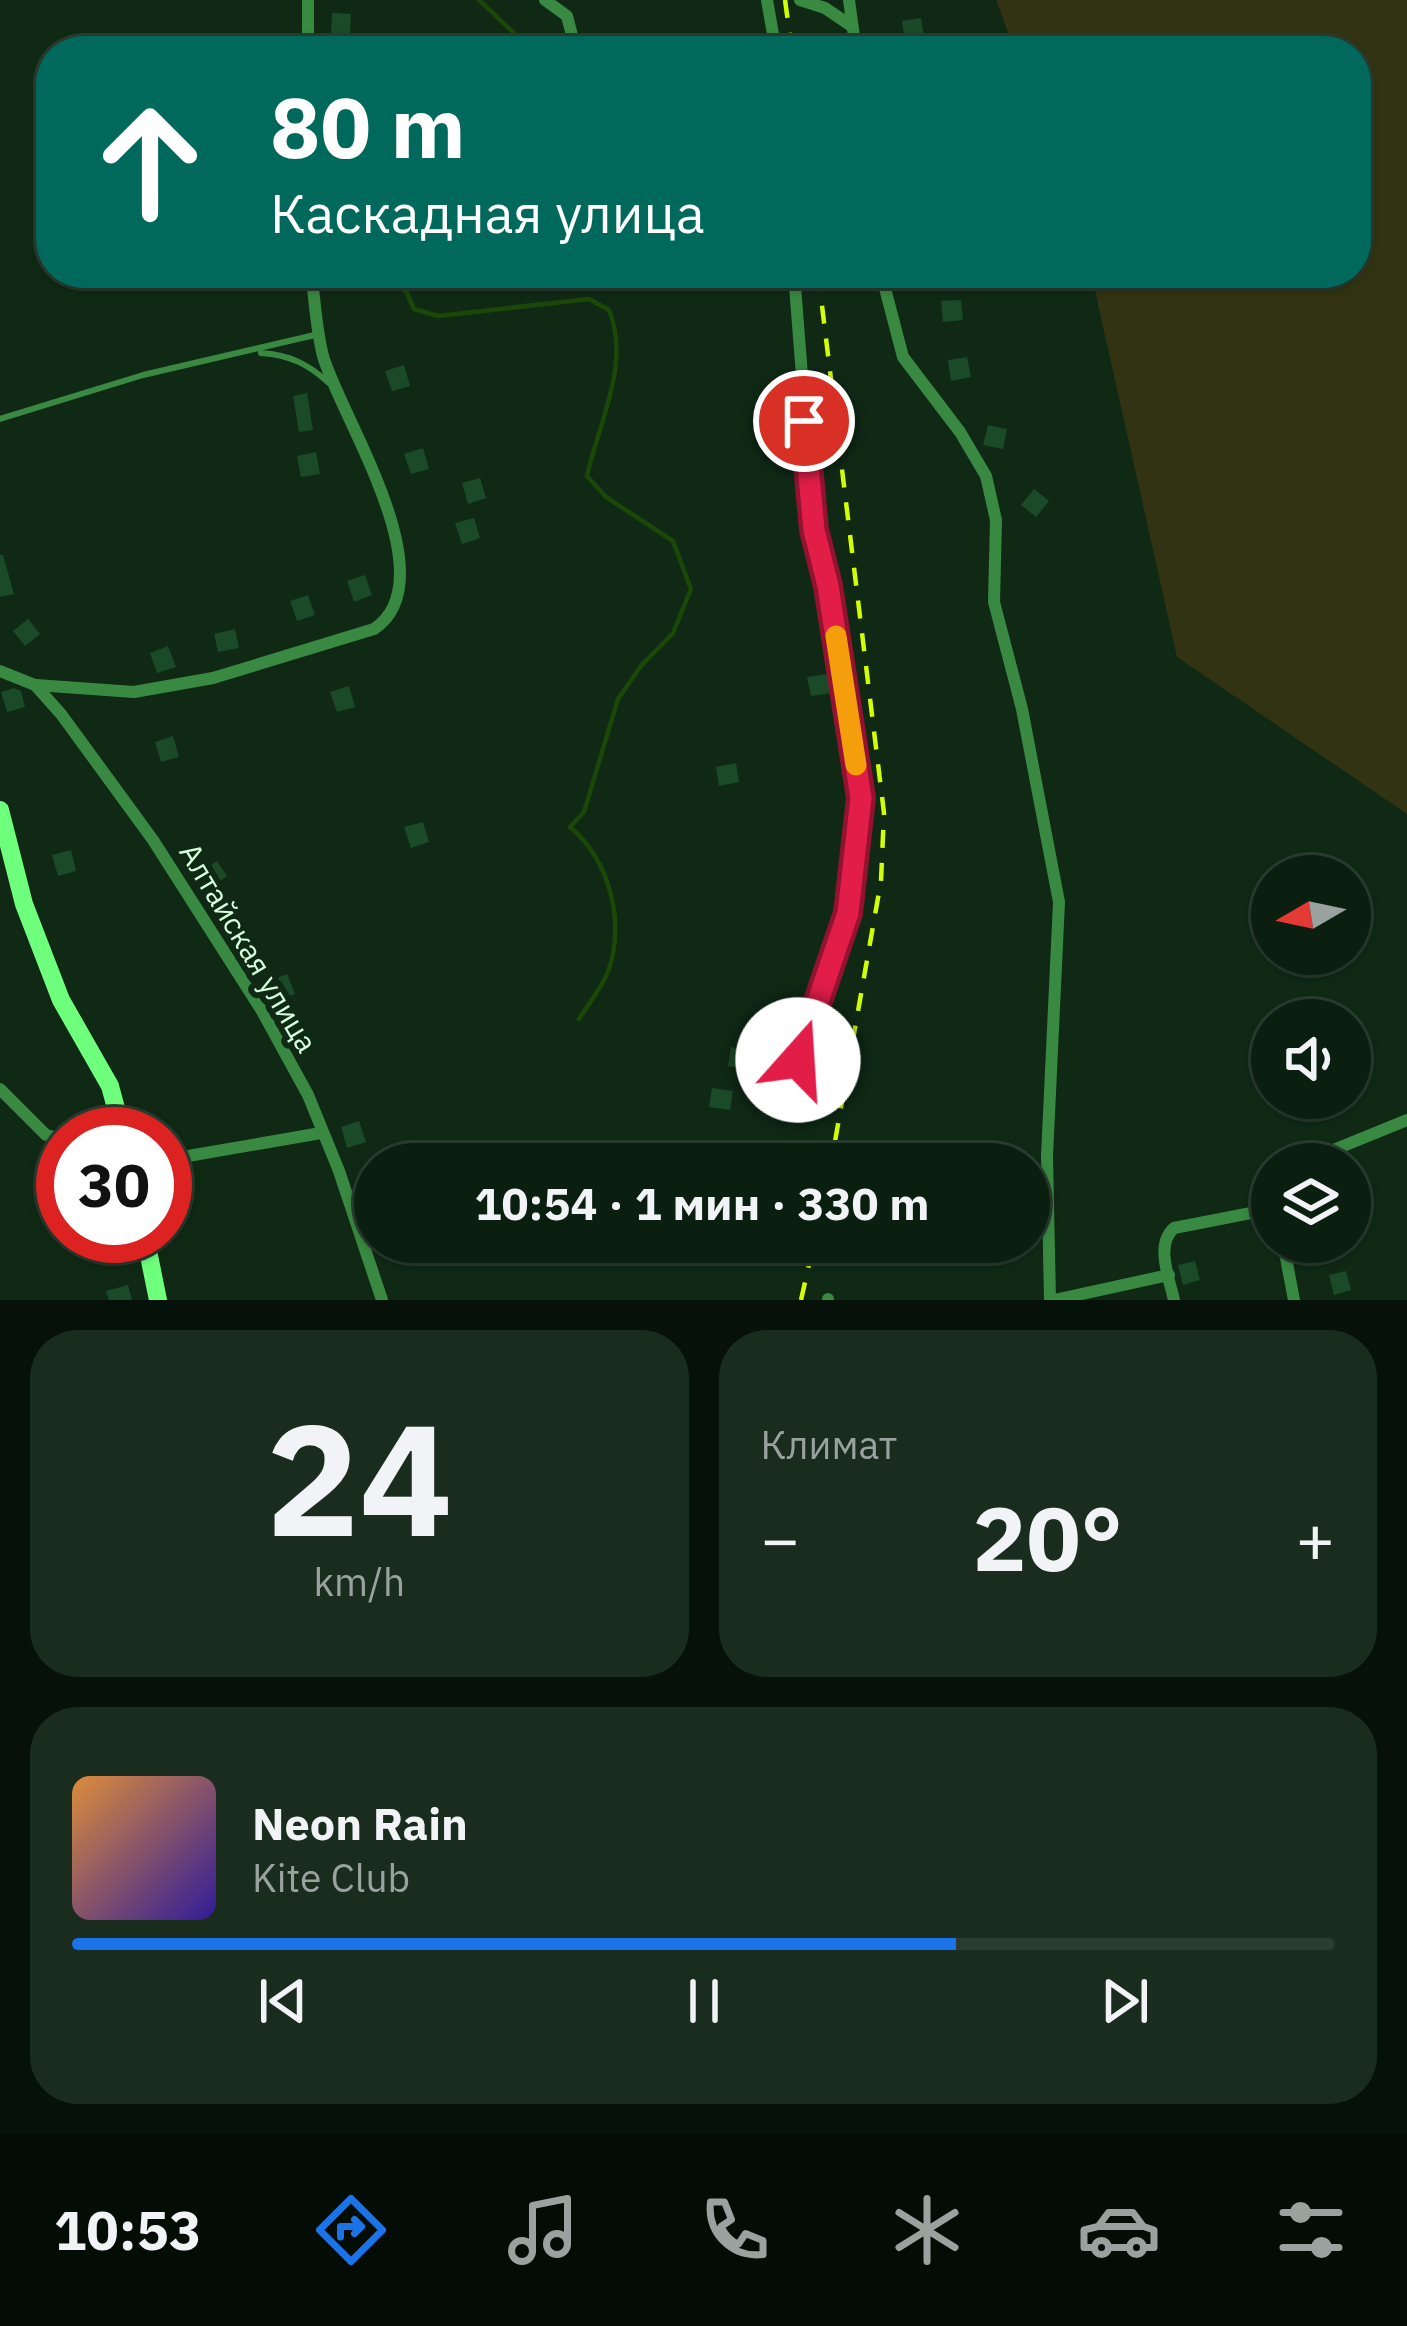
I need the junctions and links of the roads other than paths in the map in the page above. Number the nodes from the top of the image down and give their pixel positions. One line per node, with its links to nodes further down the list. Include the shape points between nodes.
1 (308, 0): 7 (street)
2 (545, 0): 8 (street, via 567,16)
3 (767, 0): 9 (street)
4 (805, 0): 6 (street)
5 (849, 0): 6 (street)
6 (850, 25): 10 (street)
7 (308, 36)
8 (572, 36)
9 (773, 36)
10 (853, 36)
11 (313, 288): 14 (street)
12 (795, 288): 21 (street, via 814,530 861,798 848,913)
13 (885, 288): 35 (street, via 903,357 986,476 996,520 994,602 1059,902 1047,1156)
14 (319, 334): 15 (lane); 16 (street)
15 (252, 352): 16 (lane, via 308,365); 17 (lane)
16 (334, 387): 19 (street, via 388,504 398,586 386,622 213,678 134,692)
17 (0, 419)
18 (0, 671): 19 (street)
19 (35, 685): 26 (street, Алтайская улица, via 153,840 262,1012)
20 (0, 810): 23 (street, via 23,904)
21 (798, 1060)
22 (0, 1089): 25 (street)
23 (116, 1107)
24 (1407, 1120): 27 (street)
25 (36, 1125)
26 (321, 1132): 28 (street); 34 (street, Алтайская улица)
27 (1350, 1143)
28 (192, 1155)
29 (1251, 1212): 32 (street, via 1166,1234)
30 (150, 1263): 33 (street)
31 (1287, 1263): 37 (street)
32 (1169, 1275): 35 (street); 36 (street)
33 (158, 1300)
34 (382, 1300)
35 (1052, 1300)
36 (1174, 1300)
37 (1294, 1300)

